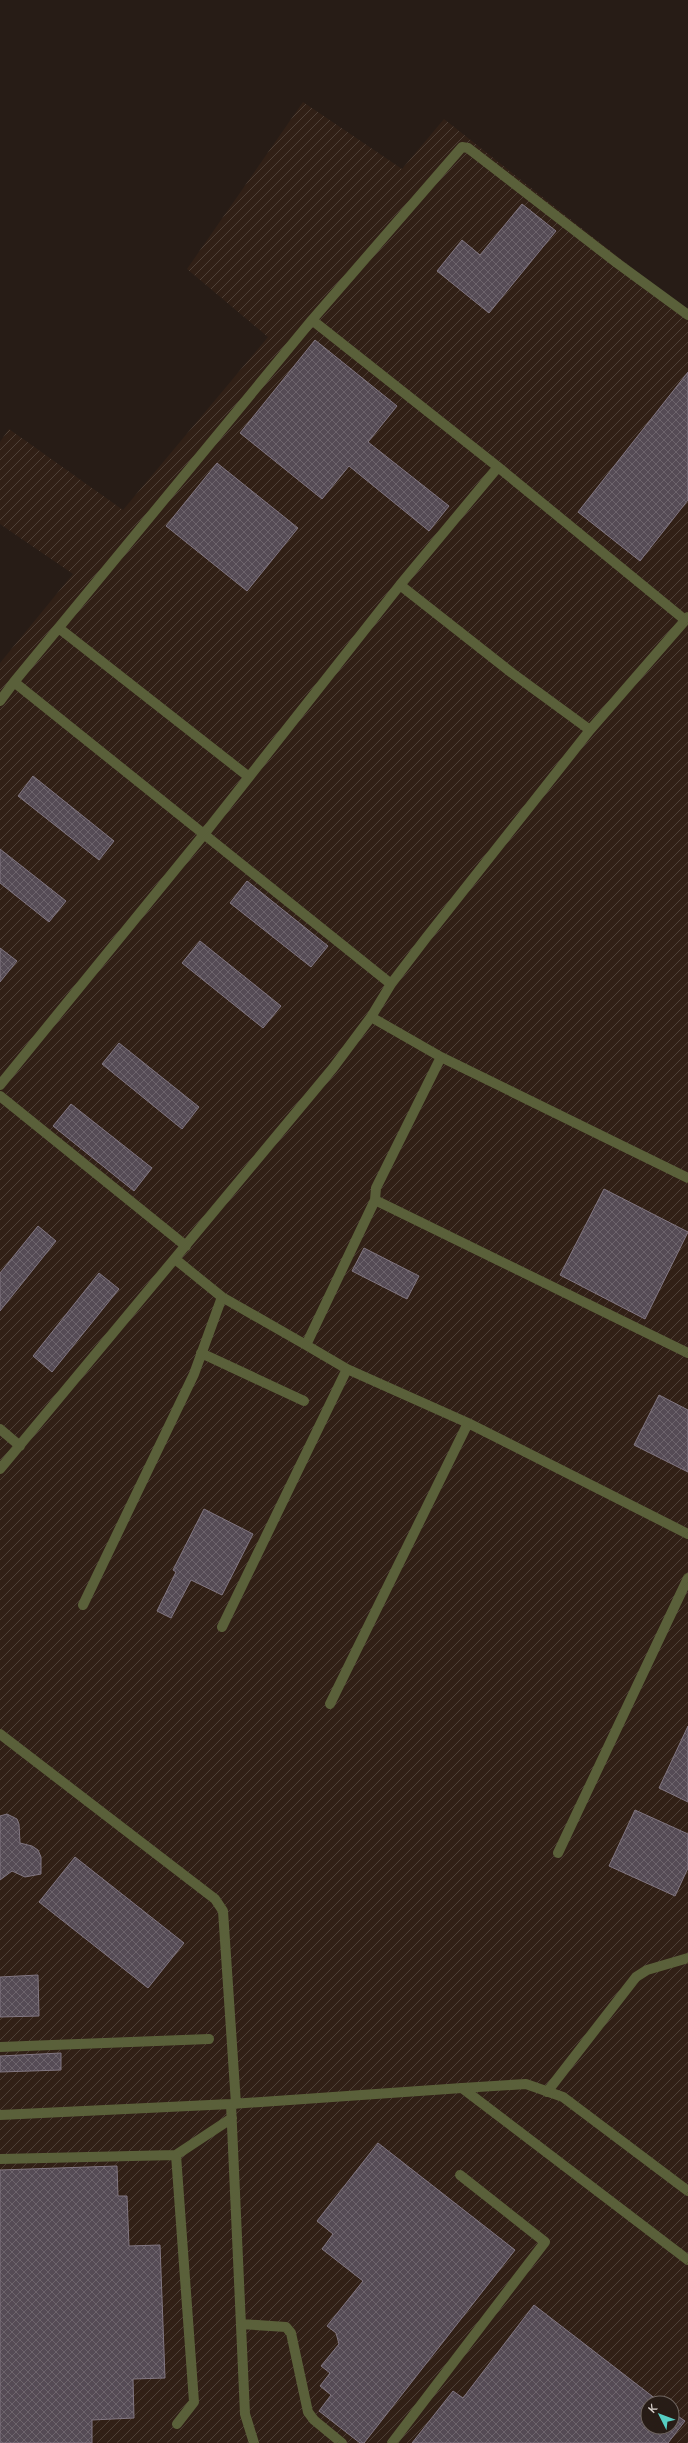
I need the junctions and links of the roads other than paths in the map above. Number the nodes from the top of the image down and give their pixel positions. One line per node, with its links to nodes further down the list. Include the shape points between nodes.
1 (688, 315): 2 (street, via 616,263 468,148 462,147)
2 (312, 320): 3 (street); 6 (street)
3 (498, 467): 4 (street); 5 (street)
4 (400, 585): 9 (street, via 512,673); 10 (street)
5 (687, 618): 9 (street)
6 (60, 629): 7 (street); 10 (street)
7 (14, 682): 8 (street); 11 (street)
8 (0, 701)
9 (590, 730): 12 (street)
10 (249, 777): 11 (street)
11 (205, 834): 12 (street); 15 (street)
12 (391, 984): 13 (street)
13 (371, 1017): 14 (street); 19 (street, via 333,1068)
14 (441, 1057): 17 (street); 18 (street, via 376,1188)
15 (0, 1085)
16 (0, 1096): 19 (street)
17 (688, 1178)
18 (375, 1200): 22 (street); 24 (street)
19 (186, 1246): 20 (street)
20 (175, 1259): 21 (street); 29 (street)
21 (222, 1297): 22 (street); 23 (street)
22 (306, 1345): 25 (street)
23 (201, 1353): 26 (street); 33 (street, via 194,1374)
24 (688, 1353)
25 (347, 1369): 27 (street); 34 (street)
26 (304, 1401)
27 (468, 1423): 31 (street); 35 (street)
28 (0, 1429): 29 (street)
29 (20, 1446): 30 (street)
30 (0, 1469)
31 (688, 1534)
32 (688, 1578): 37 (street)
33 (83, 1605)
34 (222, 1627)
35 (330, 1704)
36 (0, 1734): 43 (street, via 215,1898 223,1911)
37 (558, 1853)
38 (688, 1958): 42 (street, via 647,1970 636,1977)
39 (209, 2039): 40 (street)
40 (0, 2047)
41 (462, 2088): 42 (street, via 526,2084); 43 (street); 50 (street)
42 (547, 2092): 49 (street, via 563,2097)
43 (234, 2104): 44 (street); 45 (street)
44 (0, 2114)
45 (232, 2118): 46 (street); 51 (street)
46 (176, 2155): 47 (street); 52 (street, via 194,2402)
47 (0, 2158)
48 (460, 2176): 55 (street, via 544,2242)
49 (688, 2191)
50 (688, 2260)
51 (241, 2324): 53 (street, via 244,2414); 54 (street, via 286,2327 291,2333 308,2412)
52 (177, 2424)
53 (254, 2443)
54 (342, 2443)
55 (392, 2443)

